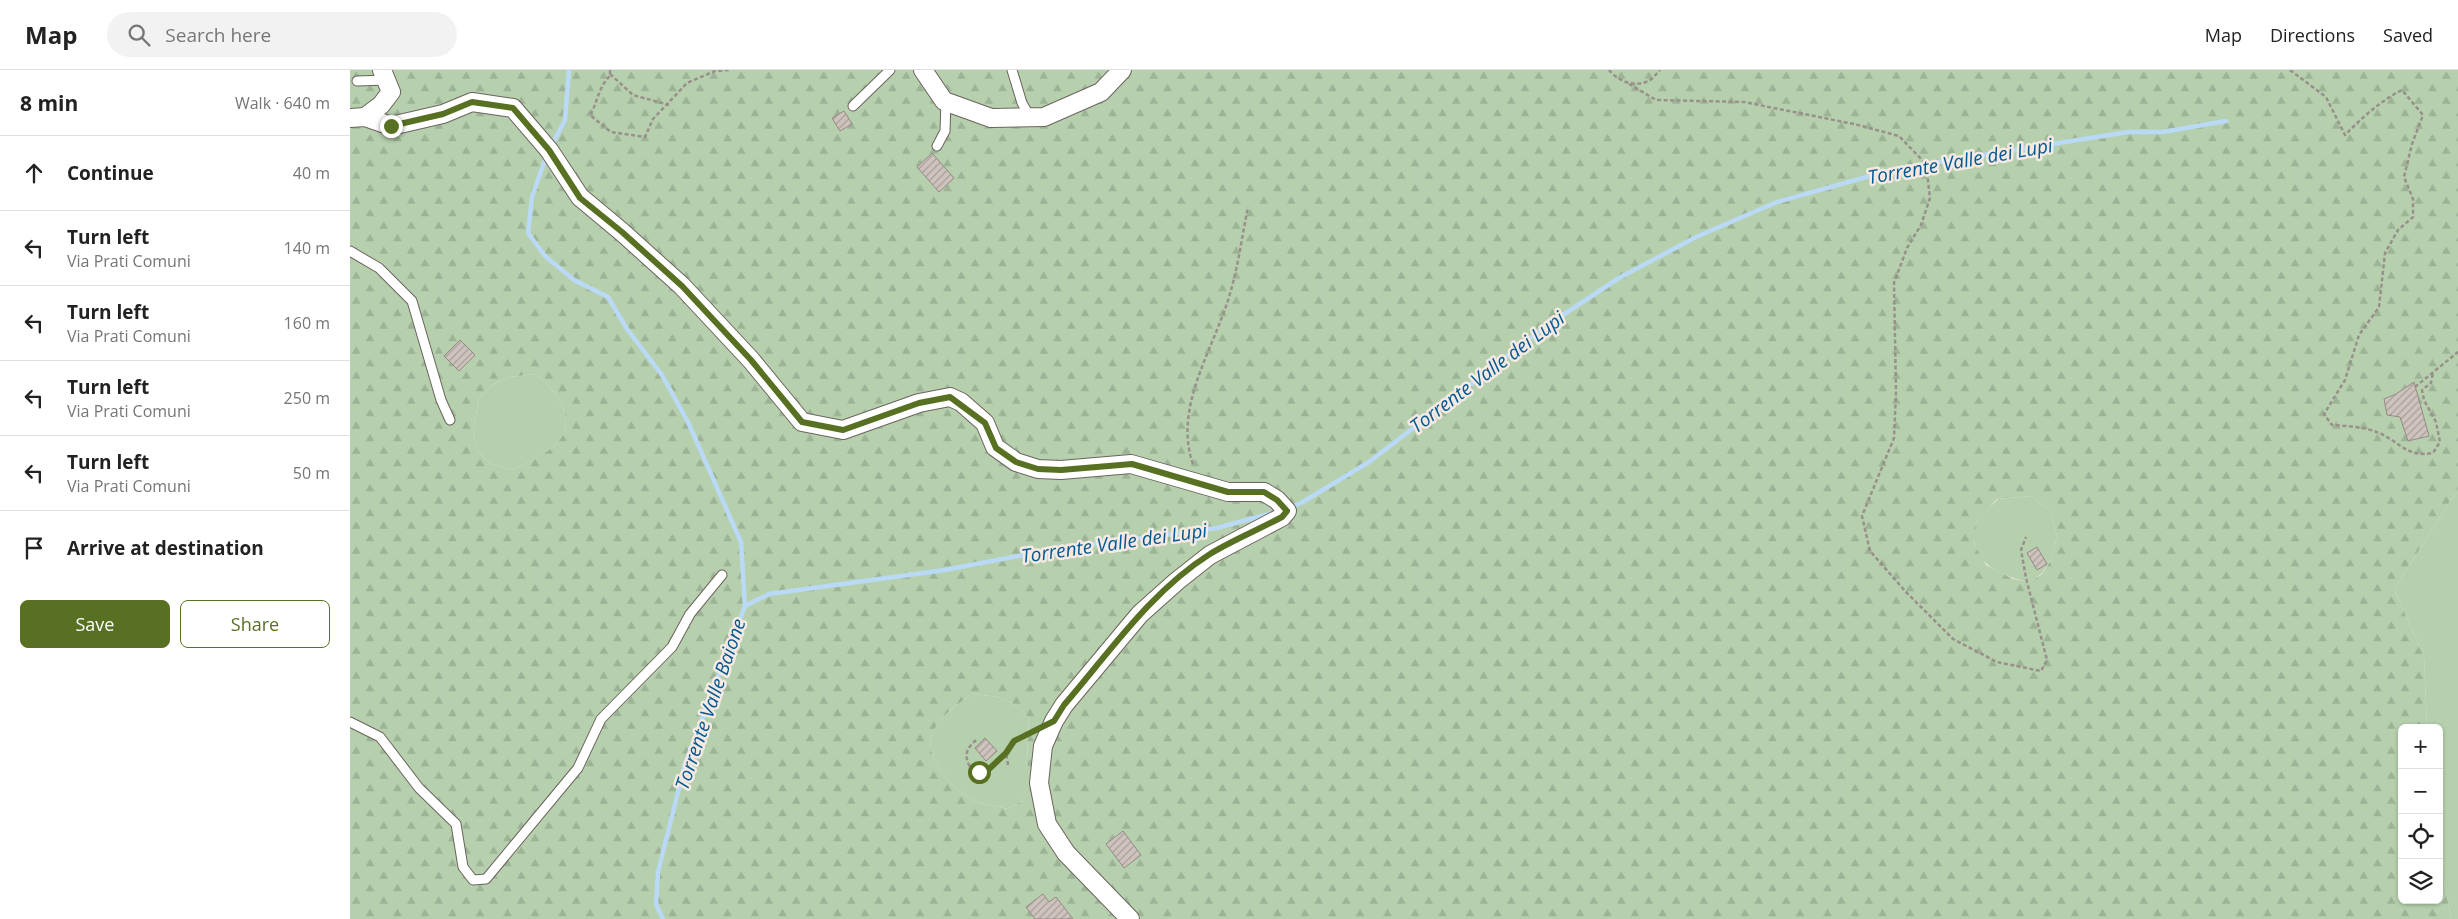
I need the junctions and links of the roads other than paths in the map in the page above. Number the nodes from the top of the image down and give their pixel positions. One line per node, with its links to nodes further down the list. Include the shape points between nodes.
1 (890, 70): 8 (lane)
2 (923, 70): 7 (street)
3 (1012, 70): 10 (lane)
4 (1122, 70): 10 (street, via 1102,92 1044,117)
5 (384, 75): 6 (lane); 9 (street, via 392,92 381,105)
6 (357, 81)
7 (946, 101): 10 (street, via 991,118); 11 (lane, via 944,131)
8 (853, 106)
9 (357, 118): 16 (street, via 391,126 443,114 472,102 513,108 549,150 580,198 682,286 751,360 802,422 843,430 919,403 950,397 985,423 996,448 1016,462 1038,469 1132,464 1228,492 1264,492 1277,500 1287,511 1282,517 1210,555 1140,614 1064,705 1043,746 1039,783 1050,830 1066,853)
10 (1030, 118)
11 (937, 146)
12 (350, 250): 13 (lane, via 379,268 412,301)
13 (450, 420)
14 (722, 574): 15 (lane, via 690,614 672,646 601,719 578,768 486,879 473,880 463,867 456,824 419,788 380,736)
15 (350, 722)
16 (1130, 919)

